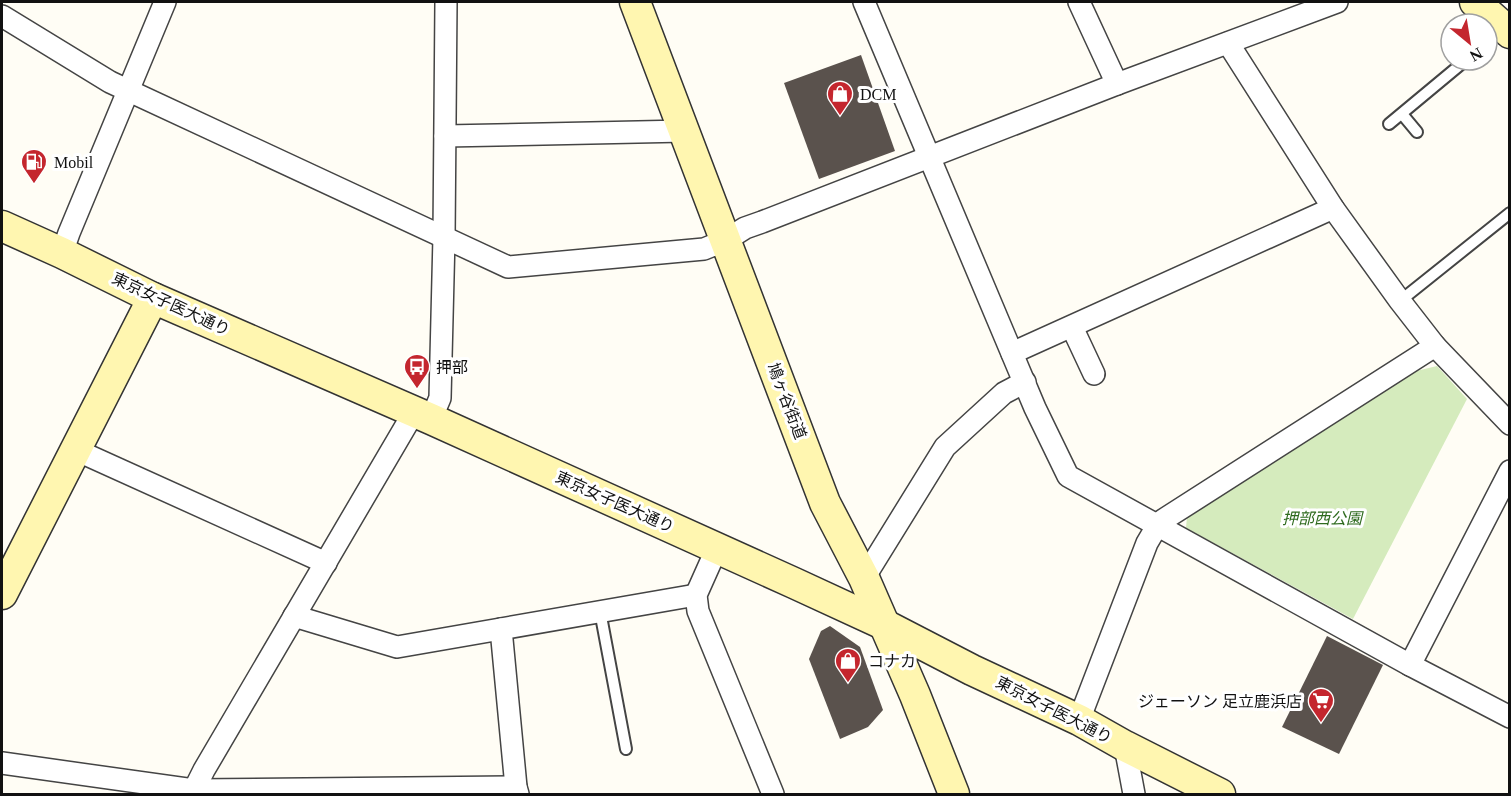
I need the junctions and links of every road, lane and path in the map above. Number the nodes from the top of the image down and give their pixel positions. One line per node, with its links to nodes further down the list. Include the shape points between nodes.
1 (165, 2): 13 (street)
2 (446, 2): 18 (street)
3 (636, 2): 16 (street, 鳩ヶ谷街道)
4 (864, 2): 19 (street)
5 (1079, 2): 12 (street)
6 (1337, 2): 10 (street)
7 (1475, 2): 9 (street)
8 (2, 16): 13 (street)
9 (1500, 34)
10 (1228, 43): 12 (street); 20 (street)
11 (1452, 72): 14 (lane)
12 (1117, 84): 19 (street)
13 (129, 90): 23 (street); 25 (street)
14 (1402, 114): 15 (lane); 17 (lane)
15 (1389, 124)
16 (685, 132): 18 (street); 24 (street, 鳩ヶ谷街道)
17 (1417, 132)
18 (445, 136): 23 (street)
19 (929, 157): 24 (street, via 745,228); 30 (street)
20 (1333, 208): 27 (street); 28 (street)
21 (1509, 213): 27 (lane)
22 (2, 226): 25 (street, 東京女子医大通り)
23 (444, 237): 24 (street, via 508,267 704,249); 33 (street, via 440,398)
24 (726, 240): 40 (street, 鳩ヶ谷街道, via 825,503)
25 (62, 253): 26 (street, 東京女子医大通り)
26 (153, 298): 33 (street, 東京女子医大通り); 35 (street)
27 (1400, 301): 29 (street)
28 (1072, 327): 30 (street); 31 (street)
29 (1435, 346): 34 (street); 37 (street)
30 (1012, 353): 32 (street)
31 (1094, 374)
32 (1025, 382): 37 (street, via 1068,476); 40 (street, via 1004,393 945,447)
33 (423, 416): 38 (street, 東京女子医大通り); 39 (street)
34 (1509, 424)
35 (76, 450): 39 (street); 41 (street)
36 (1509, 471): 47 (street)
37 (1157, 526): 47 (street); 49 (street)
38 (717, 548): 42 (street); 45 (street, 東京女子医大通り)
39 (326, 563): 44 (street)
40 (864, 578): 45 (street, 鳩ヶ谷街道)
41 (4, 585)
42 (696, 595): 43 (street); 55 (street)
43 (600, 611): 46 (street); 51 (lane)
44 (294, 616): 46 (street, via 397,647); 54 (street)
45 (885, 625): 49 (street, 東京女子医大通り); 56 (street, 鳩ヶ谷街道)
46 (501, 629): 53 (street)
47 (1410, 665): 48 (street)
48 (1509, 717)
49 (1079, 720): 50 (street, 東京女子医大通り)
50 (1125, 746): 57 (street); 58 (street, 東京女子医大通り)
51 (626, 749)
52 (2, 763): 54 (street)
53 (517, 791): 54 (street)
54 (194, 792)
55 (773, 795)
56 (954, 795)
57 (1134, 795)
58 (1220, 795)

